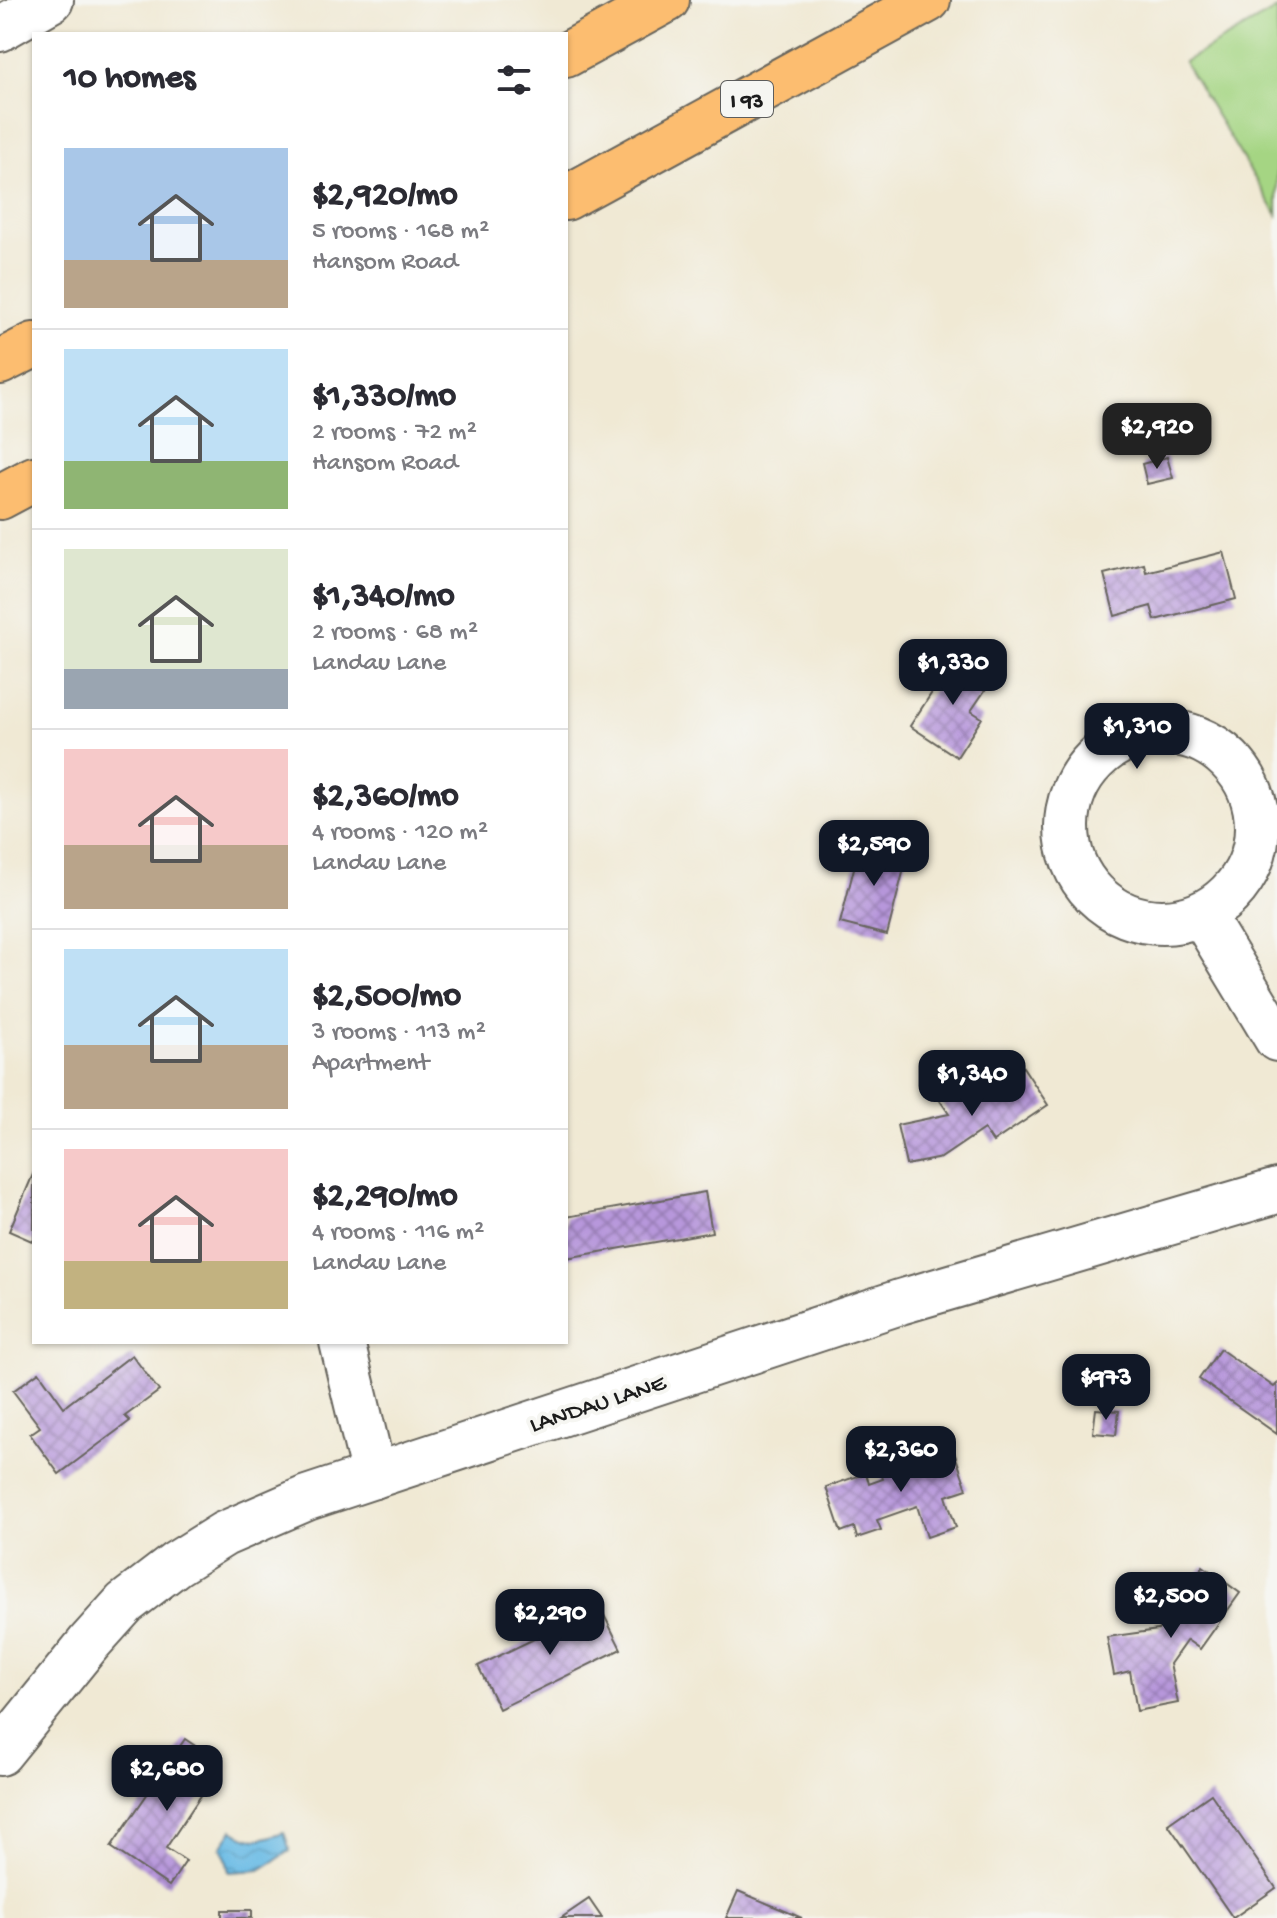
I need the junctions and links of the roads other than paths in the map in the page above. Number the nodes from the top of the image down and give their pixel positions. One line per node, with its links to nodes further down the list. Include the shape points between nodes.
1 (51, 0): 4 (street)
2 (667, 0): 5 (highway)
3 (928, 0): 6 (highway, I 93)
4 (0, 29)
5 (568, 54)
6 (568, 197)
7 (32, 346): 8 (highway)
8 (0, 362)
9 (32, 480): 10 (highway)
10 (0, 497)
11 (1202, 915): 11 (street, via 1172,923 1140,921 1111,909 1088,887 1072,860 1066,829 1070,798 1085,770 1108,747 1137,734 1168,731 1199,738 1226,755 1246,779 1257,810 1258,841 1247,871 1229,897); 12 (street)
12 (1277, 1039)
13 (1277, 1191): 15 (street, LANDAU LANE, via 900,1302)
14 (342, 1344): 15 (street)
15 (374, 1476): 16 (street, LANDAU LANE, via 224,1534 176,1564 125,1603)
16 (0, 1753)

